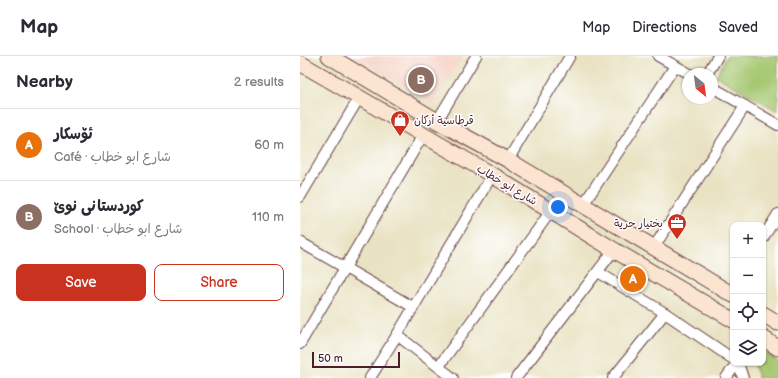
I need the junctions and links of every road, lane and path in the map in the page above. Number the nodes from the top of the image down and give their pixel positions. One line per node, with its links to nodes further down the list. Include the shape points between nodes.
1 (329, 56): 13 (main road, شارع ابو خطاب)
2 (476, 56): 13 (street)
3 (570, 56): 16 (street)
4 (658, 56): 7 (street)
5 (718, 56): 8 (street)
6 (300, 63): 11 (main road, شارع ابو خطاب)
7 (675, 66): 9 (street); 19 (street)
8 (711, 68)
9 (682, 70)
10 (718, 90): 12 (street)
11 (359, 98): 15 (main road, شارع ابو خطاب); 18 (street)
12 (745, 106): 14 (street); 24 (street)
13 (437, 121): 16 (main road, شارع ابو خطاب)
14 (778, 125)
15 (423, 135): 17 (main road, شارع ابو خطاب); 26 (street)
16 (508, 160): 19 (main road, شارع ابو خطاب)
17 (492, 175): 20 (main road, شارع ابو خطاب); 29 (street)
18 (300, 197)
19 (583, 205): 24 (main road, شارع ابو خطاب)
20 (551, 211): 25 (main road, شارع ابو خطاب); 39 (street)
21 (778, 214): 22 (street)
22 (766, 233)
23 (300, 242): 26 (street)
24 (654, 247): 28 (main road, شارع ابو خطاب)
25 (614, 250): 27 (street); 32 (main road, شارع ابو خطاب)
26 (345, 268): 29 (street); 36 (street)
27 (598, 272): 30 (street); 44 (street)
28 (730, 290)
29 (413, 307): 34 (street)
30 (665, 313): 38 (street); 45 (street)
31 (766, 316): 33 (main road)
32 (730, 318)
33 (778, 323)
34 (397, 335): 39 (street); 42 (street)
35 (766, 340): 37 (main road)
36 (300, 344)
37 (778, 348)
38 (730, 357)
39 (438, 366): 43 (street)
40 (736, 366): 46 (street)
41 (739, 366): 47 (street)
42 (370, 378)
43 (453, 378)
44 (516, 378)
45 (613, 378)
46 (726, 378)
47 (743, 378)

